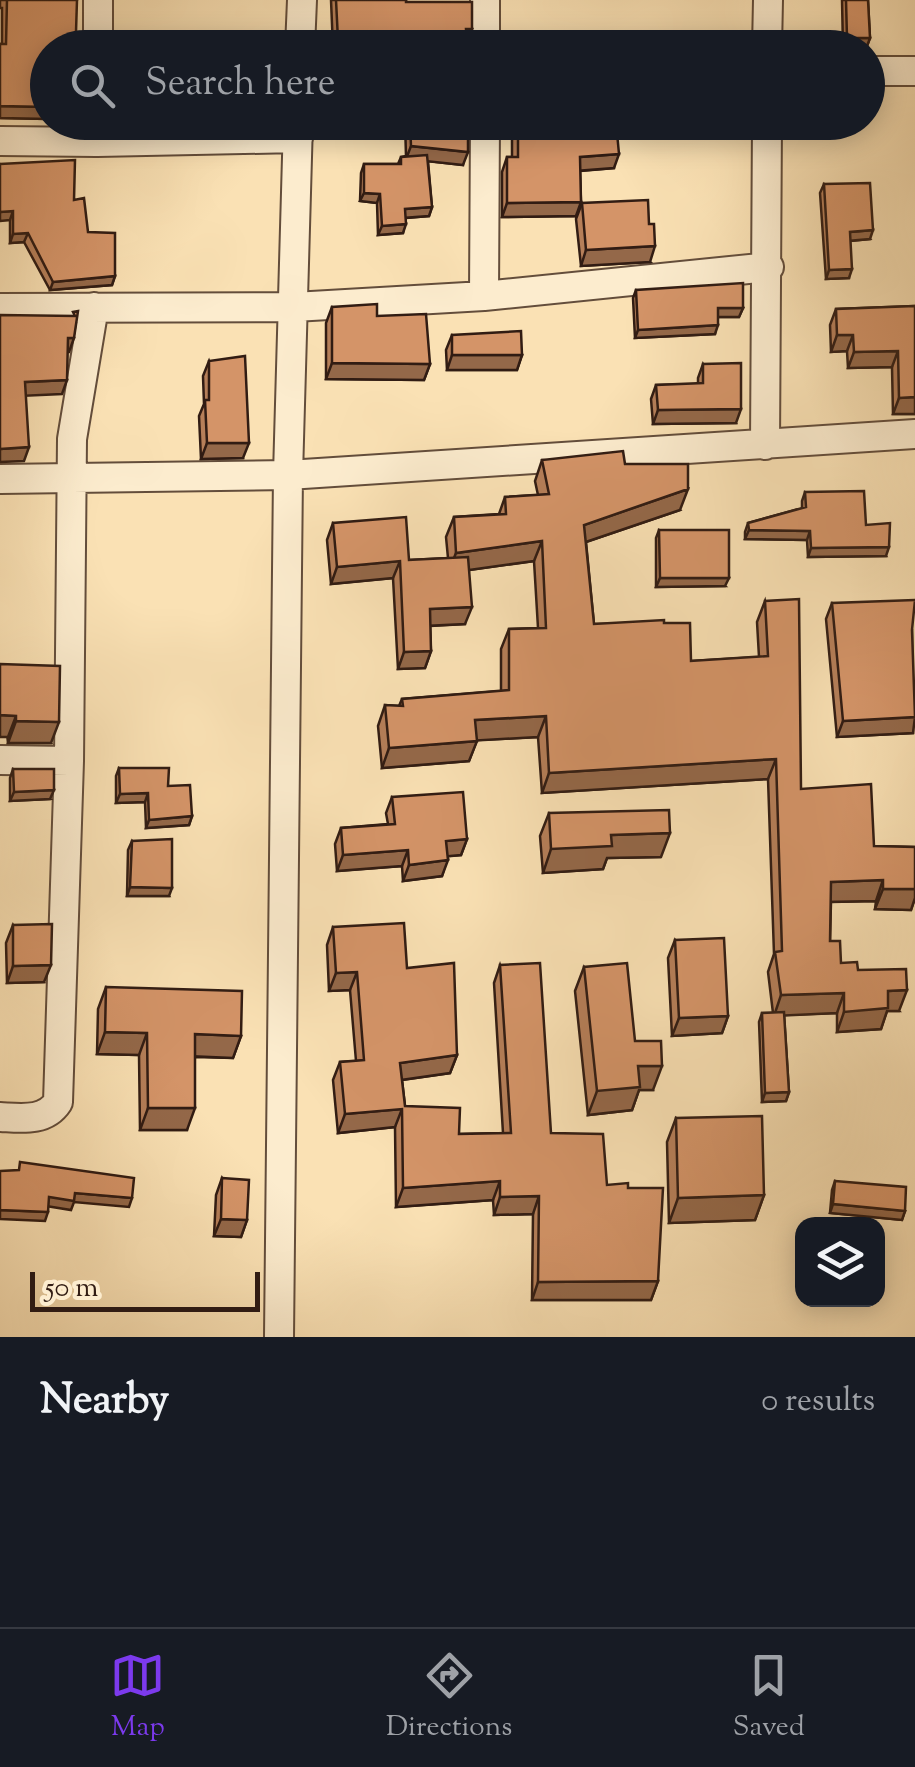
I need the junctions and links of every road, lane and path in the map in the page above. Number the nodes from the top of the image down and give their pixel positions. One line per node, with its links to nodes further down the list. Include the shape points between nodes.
1 (98, 0): 5 (street)
2 (302, 0): 6 (street)
3 (485, 0): 7 (street)
4 (768, 0): 8 (street)
5 (98, 30)
6 (301, 30)
7 (485, 30)
8 (767, 30)
9 (885, 71): 10 (street)
10 (915, 71)
11 (30, 138): 15 (street)
12 (298, 140): 18 (street)
13 (484, 140): 17 (street)
14 (767, 140): 16 (street)
15 (0, 141)
16 (769, 267): 17 (street); 22 (street)
17 (484, 296): 18 (street)
18 (294, 306): 19 (street); 23 (street)
19 (94, 307): 20 (street); 25 (street)
20 (0, 308)
21 (915, 434): 22 (street)
22 (766, 445): 23 (street)
23 (288, 475): 25 (street); 29 (street)
24 (0, 479): 25 (street)
25 (71, 479): 27 (street)
26 (0, 760): 27 (street)
27 (70, 761): 28 (street, via 58,1102 44,1115)
28 (0, 1118)
29 (279, 1337)

